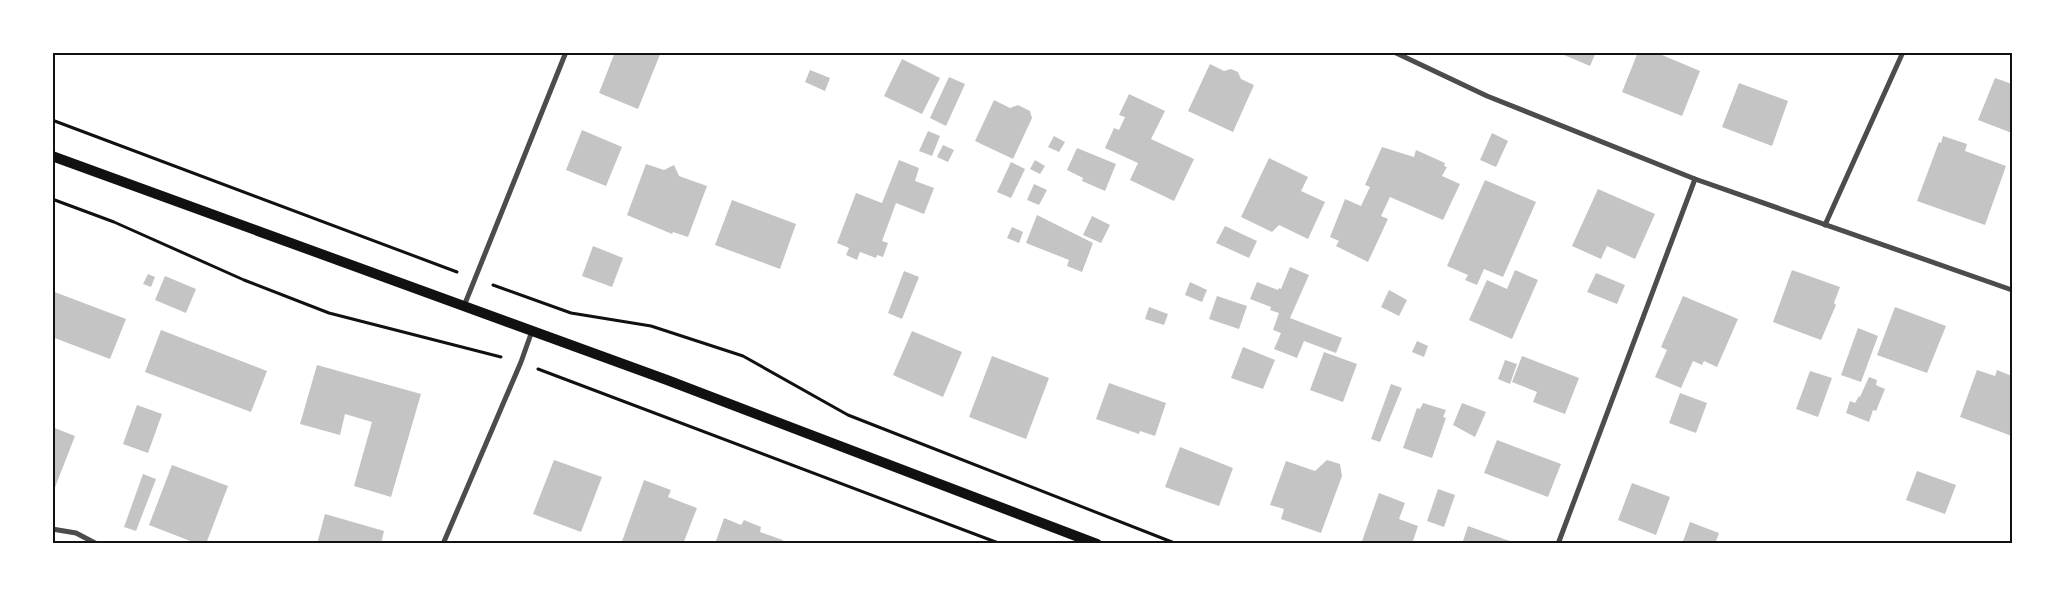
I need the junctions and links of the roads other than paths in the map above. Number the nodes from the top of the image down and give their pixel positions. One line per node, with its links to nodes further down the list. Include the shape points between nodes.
1 (566, 52): 8 (street)
2 (1394, 52): 5 (street, via 1487,96)
3 (1903, 52): 6 (street)
4 (52, 156): 8 (main road)
5 (1696, 179): 6 (street); 14 (street)
6 (1825, 225): 7 (street)
7 (2012, 290)
8 (464, 306): 9 (main road)
9 (532, 330): 12 (street); 13 (main road)
10 (52, 529): 11 (street, via 76,532)
11 (98, 544)
12 (443, 544)
13 (1097, 544)
14 (1558, 544)

